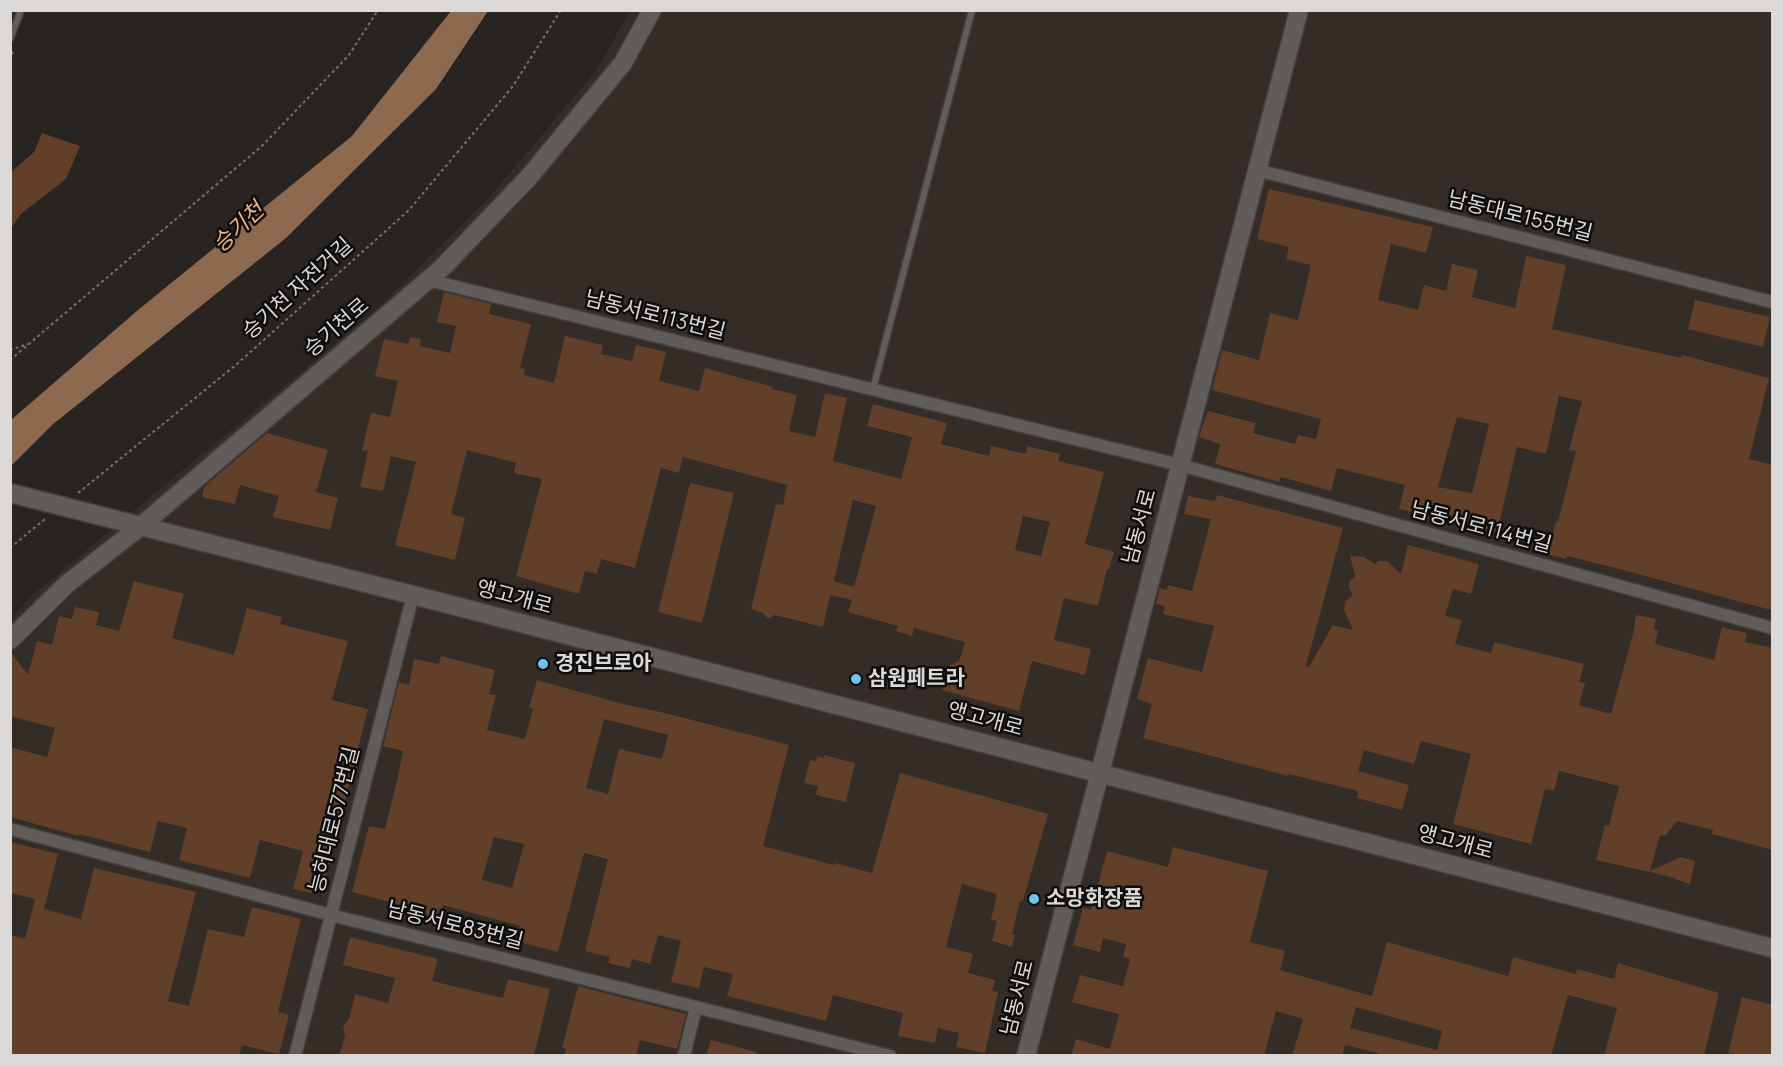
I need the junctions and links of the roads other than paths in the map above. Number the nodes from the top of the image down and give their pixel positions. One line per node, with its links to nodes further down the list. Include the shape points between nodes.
1 (21, 10): 5 (lane)
2 (652, 10): 7 (street, 승기천로, via 623,63 529,177)
3 (972, 10): 9 (lane)
4 (1299, 10): 6 (street, 남동서로)
5 (10, 39)
6 (1257, 170): 8 (street, 남동대로155번길); 10 (street, 남동서로)
7 (428, 280): 9 (street, 남동서로113번길); 12 (street, 승기천로)
8 (1773, 302)
9 (873, 390): 10 (street, 남동서로113번길)
10 (1180, 465): 14 (street, 남동서로114번길); 16 (street, 남동서로)
11 (10, 493): 12 (street, 앵고개로, bridge)
12 (141, 525): 13 (street, 앵고개로); 15 (street, 승기천로, via 67,584)
13 (413, 595): 16 (street, 앵고개로); 18 (street, 능허대로577번길)
14 (1773, 628)
15 (10, 640)
16 (1099, 774): 19 (street, 앵고개로); 24 (street, 남동서로)
17 (10, 829): 18 (street, 남동서로83번길)
18 (331, 915): 20 (street, 남동서로83번길); 21 (street, 능허대로577번길)
19 (1773, 948)
20 (696, 1007): 22 (street); 23 (street, 남동서로83번길)
21 (295, 1056)
22 (684, 1056)
23 (890, 1056)
24 (1026, 1056)

